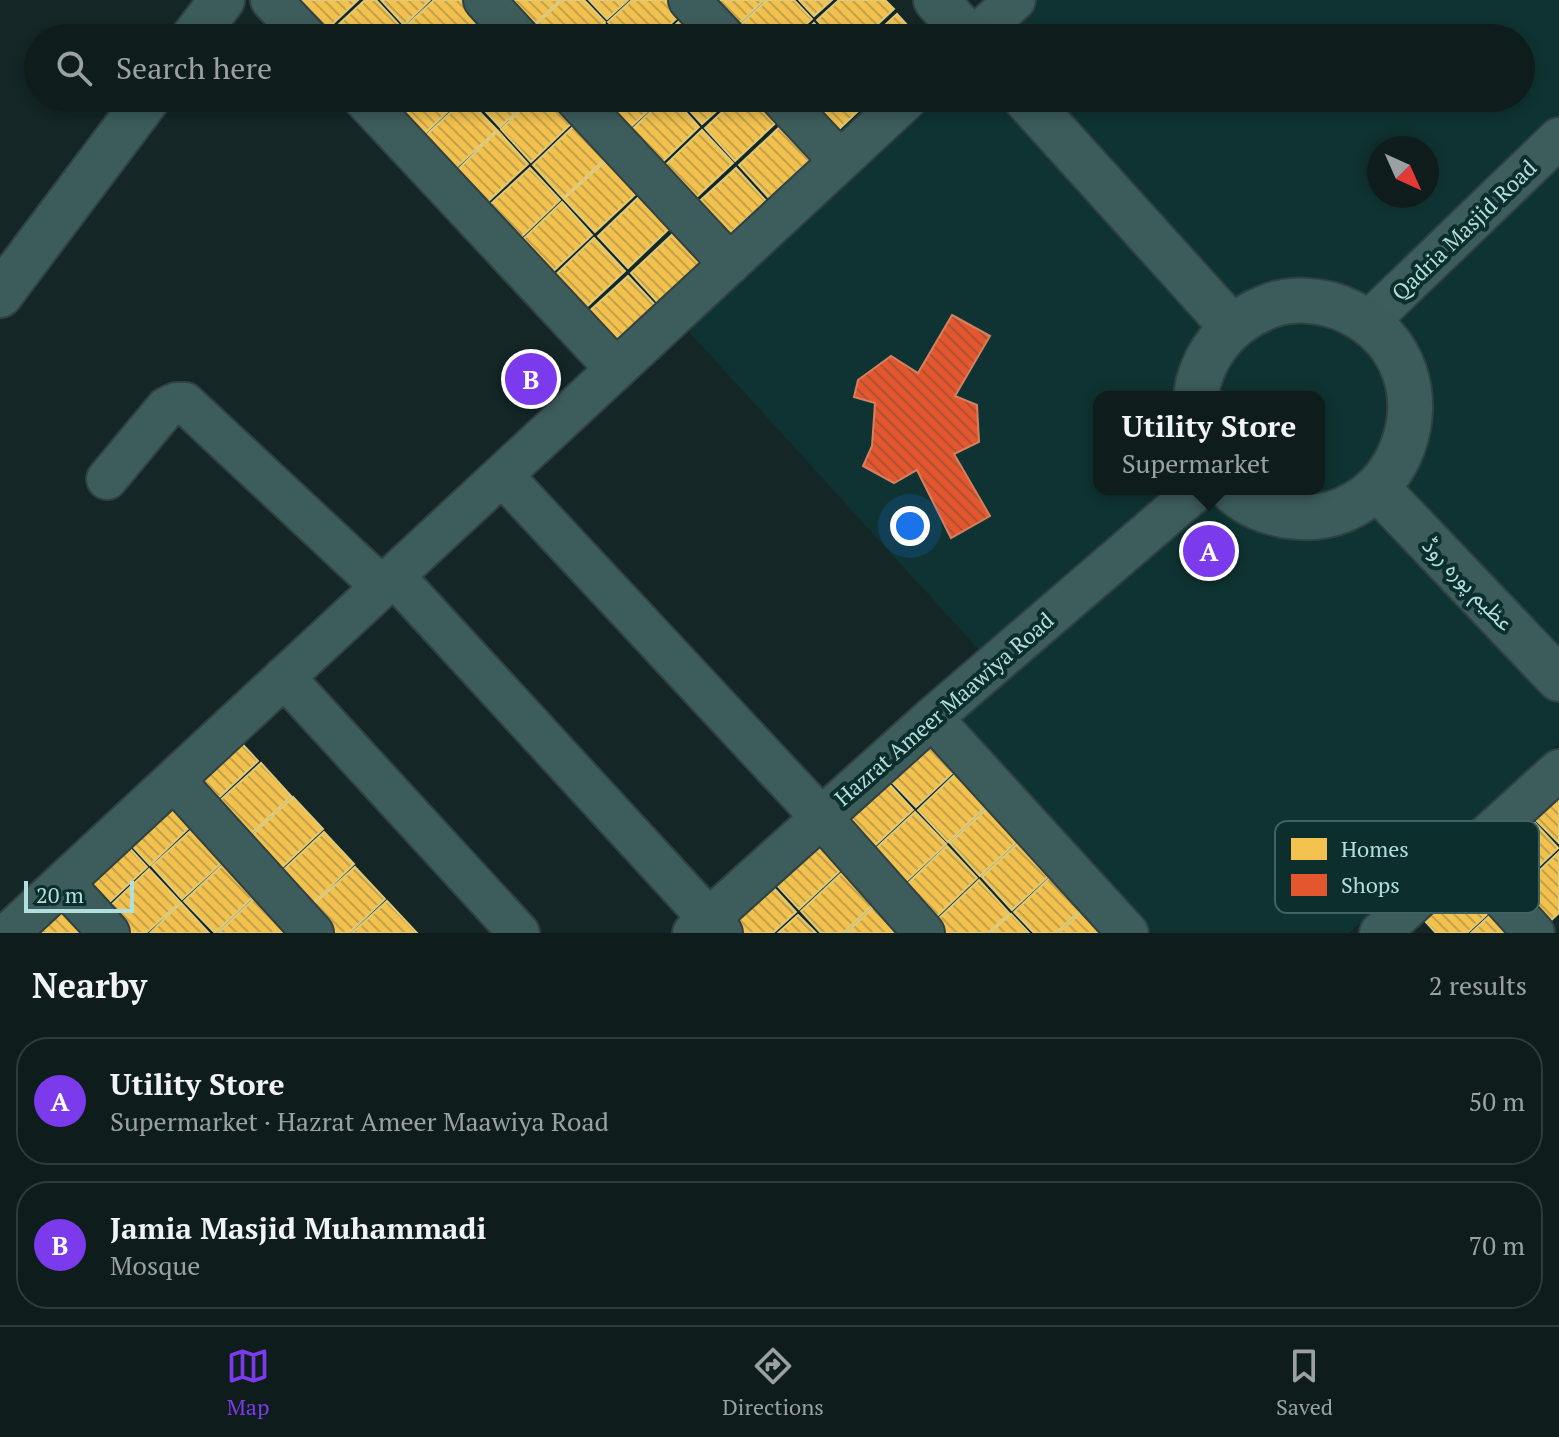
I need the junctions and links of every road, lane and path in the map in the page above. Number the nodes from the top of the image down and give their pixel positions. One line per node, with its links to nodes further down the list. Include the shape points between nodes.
1 (222, 0): 7 (main road)
2 (271, 0): 8 (street)
3 (484, 0): 9 (street)
4 (689, 0): 10 (street)
5 (936, 0): 11 (main road)
6 (1015, 0): 12 (street)
7 (204, 24)
8 (294, 24)
9 (506, 24)
10 (712, 24)
11 (959, 24)
12 (988, 24)
13 (137, 112): 22 (main road)
14 (376, 112): 25 (street)
15 (588, 112): 21 (street)
16 (794, 112): 20 (street)
17 (893, 112): 20 (street)
18 (1038, 112): 24 (main road)
19 (1559, 138): 23 (street, Qadria Masjid Road)
20 (840, 161): 21 (street)
21 (730, 264): 25 (street)
22 (0, 295)
23 (1369, 321): 24 (main road, via 1336,305 1300,300 1264,308); 29 (main road, via 1391,344 1406,372 1412,402 1409,434 1397,463)
24 (1232, 327): 26 (main road, via 1211,351)
25 (616, 369): 27 (street)
26 (1197, 391)
27 (502, 475): 32 (street); 38 (street)
28 (107, 479): 32 (street, via 166,408 185,403)
29 (1377, 488): 31 (main road, via 1352,505 1323,515 1293,517 1263,510); 34 (main road, عظیم پورہ روڈ)
30 (1191, 495): 35 (street, Hazrat Ameer Maawiya Road)
31 (1240, 495)
32 (388, 582): 33 (street); 43 (street)
33 (284, 677): 37 (street); 47 (street)
34 (1559, 679)
35 (932, 718): 38 (street, Hazrat Ameer Maawiya Road); 49 (street)
36 (1559, 770): 39 (street)
37 (174, 780): 40 (street); 46 (street)
38 (821, 817): 43 (street, Hazrat Ameer Maawiya Road); 48 (street)
39 (1503, 821)
40 (63, 883): 44 (street); 45 (street)
41 (1402, 913): 50 (street)
42 (1516, 913): 51 (street)
43 (708, 928)
44 (9, 933)
45 (109, 933)
46 (313, 933)
47 (519, 933)
48 (924, 933)
49 (1128, 933)
50 (1380, 933)
51 (1534, 933)

